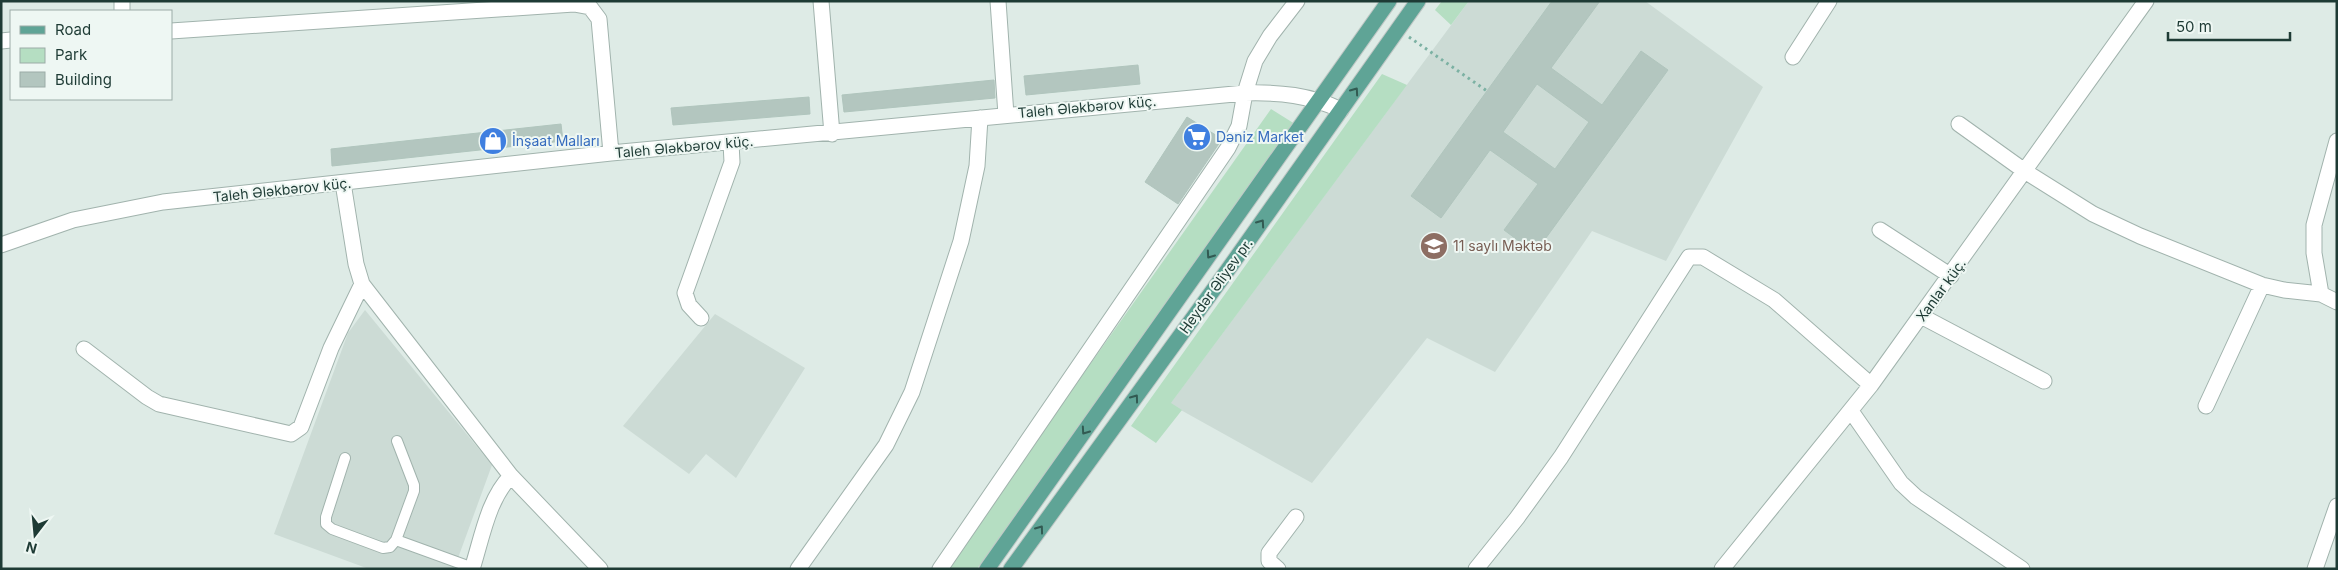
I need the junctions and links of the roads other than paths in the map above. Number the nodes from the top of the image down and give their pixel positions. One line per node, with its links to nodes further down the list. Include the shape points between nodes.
1 (821, 1): 16 (street)
2 (998, 1): 13 (street)
3 (1297, 1): 10 (street, via 1255,61)
4 (1389, 1): 11 (main road, Heydər Əliyev pr.)
5 (1418, 1): 12 (main road, Heydər Əliyev pr., one-way to 5)
6 (1829, 1): 9 (street)
7 (2146, 1): 20 (street, Xanlar küç.)
8 (172, 31): 19 (street, via 574,4 590,6 599,19)
9 (1793, 57)
10 (1245, 93): 11 (street, Taleh Ələkbərov küç., via 1294,94); 13 (street, Taleh Ələkbərov küç.); 45 (street, via 1239,126 1228,148)
11 (1320, 100): 12 (street, Taleh Ələkbərov küç.); 46 (main road, Heydər Əliyev pr., one-way to 46)
12 (1341, 110): 47 (main road, Heydər Əliyev pr., one-way to 12)
13 (1006, 115): 14 (street, Taleh Ələkbərov küç.)
14 (980, 118): 16 (street, Taleh Ələkbərov küç.); 44 (street, via 977,166 961,241 912,392 886,445)
15 (1959, 124): 20 (street)
16 (832, 134): 18 (street, Taleh Ələkbərov küç.)
17 (2337, 141): 27 (street, via 2314,225 2314,253)
18 (731, 143): 19 (street, Taleh Ələkbərov küç.); 30 (street, via 732,162 685,293 689,305)
19 (612, 153): 21 (street, Taleh Ələkbərov küç.)
20 (2026, 172): 24 (street, Xanlar küç.); 26 (street, via 2093,214)
21 (343, 183): 23 (street, Taleh Ələkbərov küç., via 163,202 118,210 73,220); 25 (street)
22 (1880, 230): 24 (street)
23 (1, 244)
24 (1951, 276): 29 (street, Xanlar küç.)
25 (362, 284): 31 (street, via 330,348 301,427 291,434 159,404); 38 (street)
26 (2262, 285): 27 (street); 34 (street)
27 (2321, 294): 28 (street)
28 (2337, 302)
29 (1921, 316): 32 (street); 33 (street, Xanlar küç.)
30 (701, 318)
31 (84, 349)
32 (2044, 381)
33 (1872, 385): 35 (street, Xanlar küç.); 49 (street, via 1774,300 1704,257 1689,257 1561,457)
34 (2206, 406)
35 (1851, 411): 50 (street, Xanlar küç.); 51 (street, via 1901,483 1916,497)
36 (396, 442): 41 (lane, via 414,492)
37 (345, 458): 41 (lane, via 326,524 384,548 390,548)
38 (510, 476): 42 (street, via 500,486); 43 (street)
39 (2337, 506): 52 (street)
40 (1296, 516): 48 (street, via 1269,553 1269,562)
41 (396, 540): 42 (lane)
42 (472, 568)
43 (600, 569)
44 (798, 569)
45 (940, 569)
46 (987, 569)
47 (1011, 569)
48 (1278, 569)
49 (1476, 569)
50 (1722, 569)
51 (2022, 569)
52 (2315, 569)

